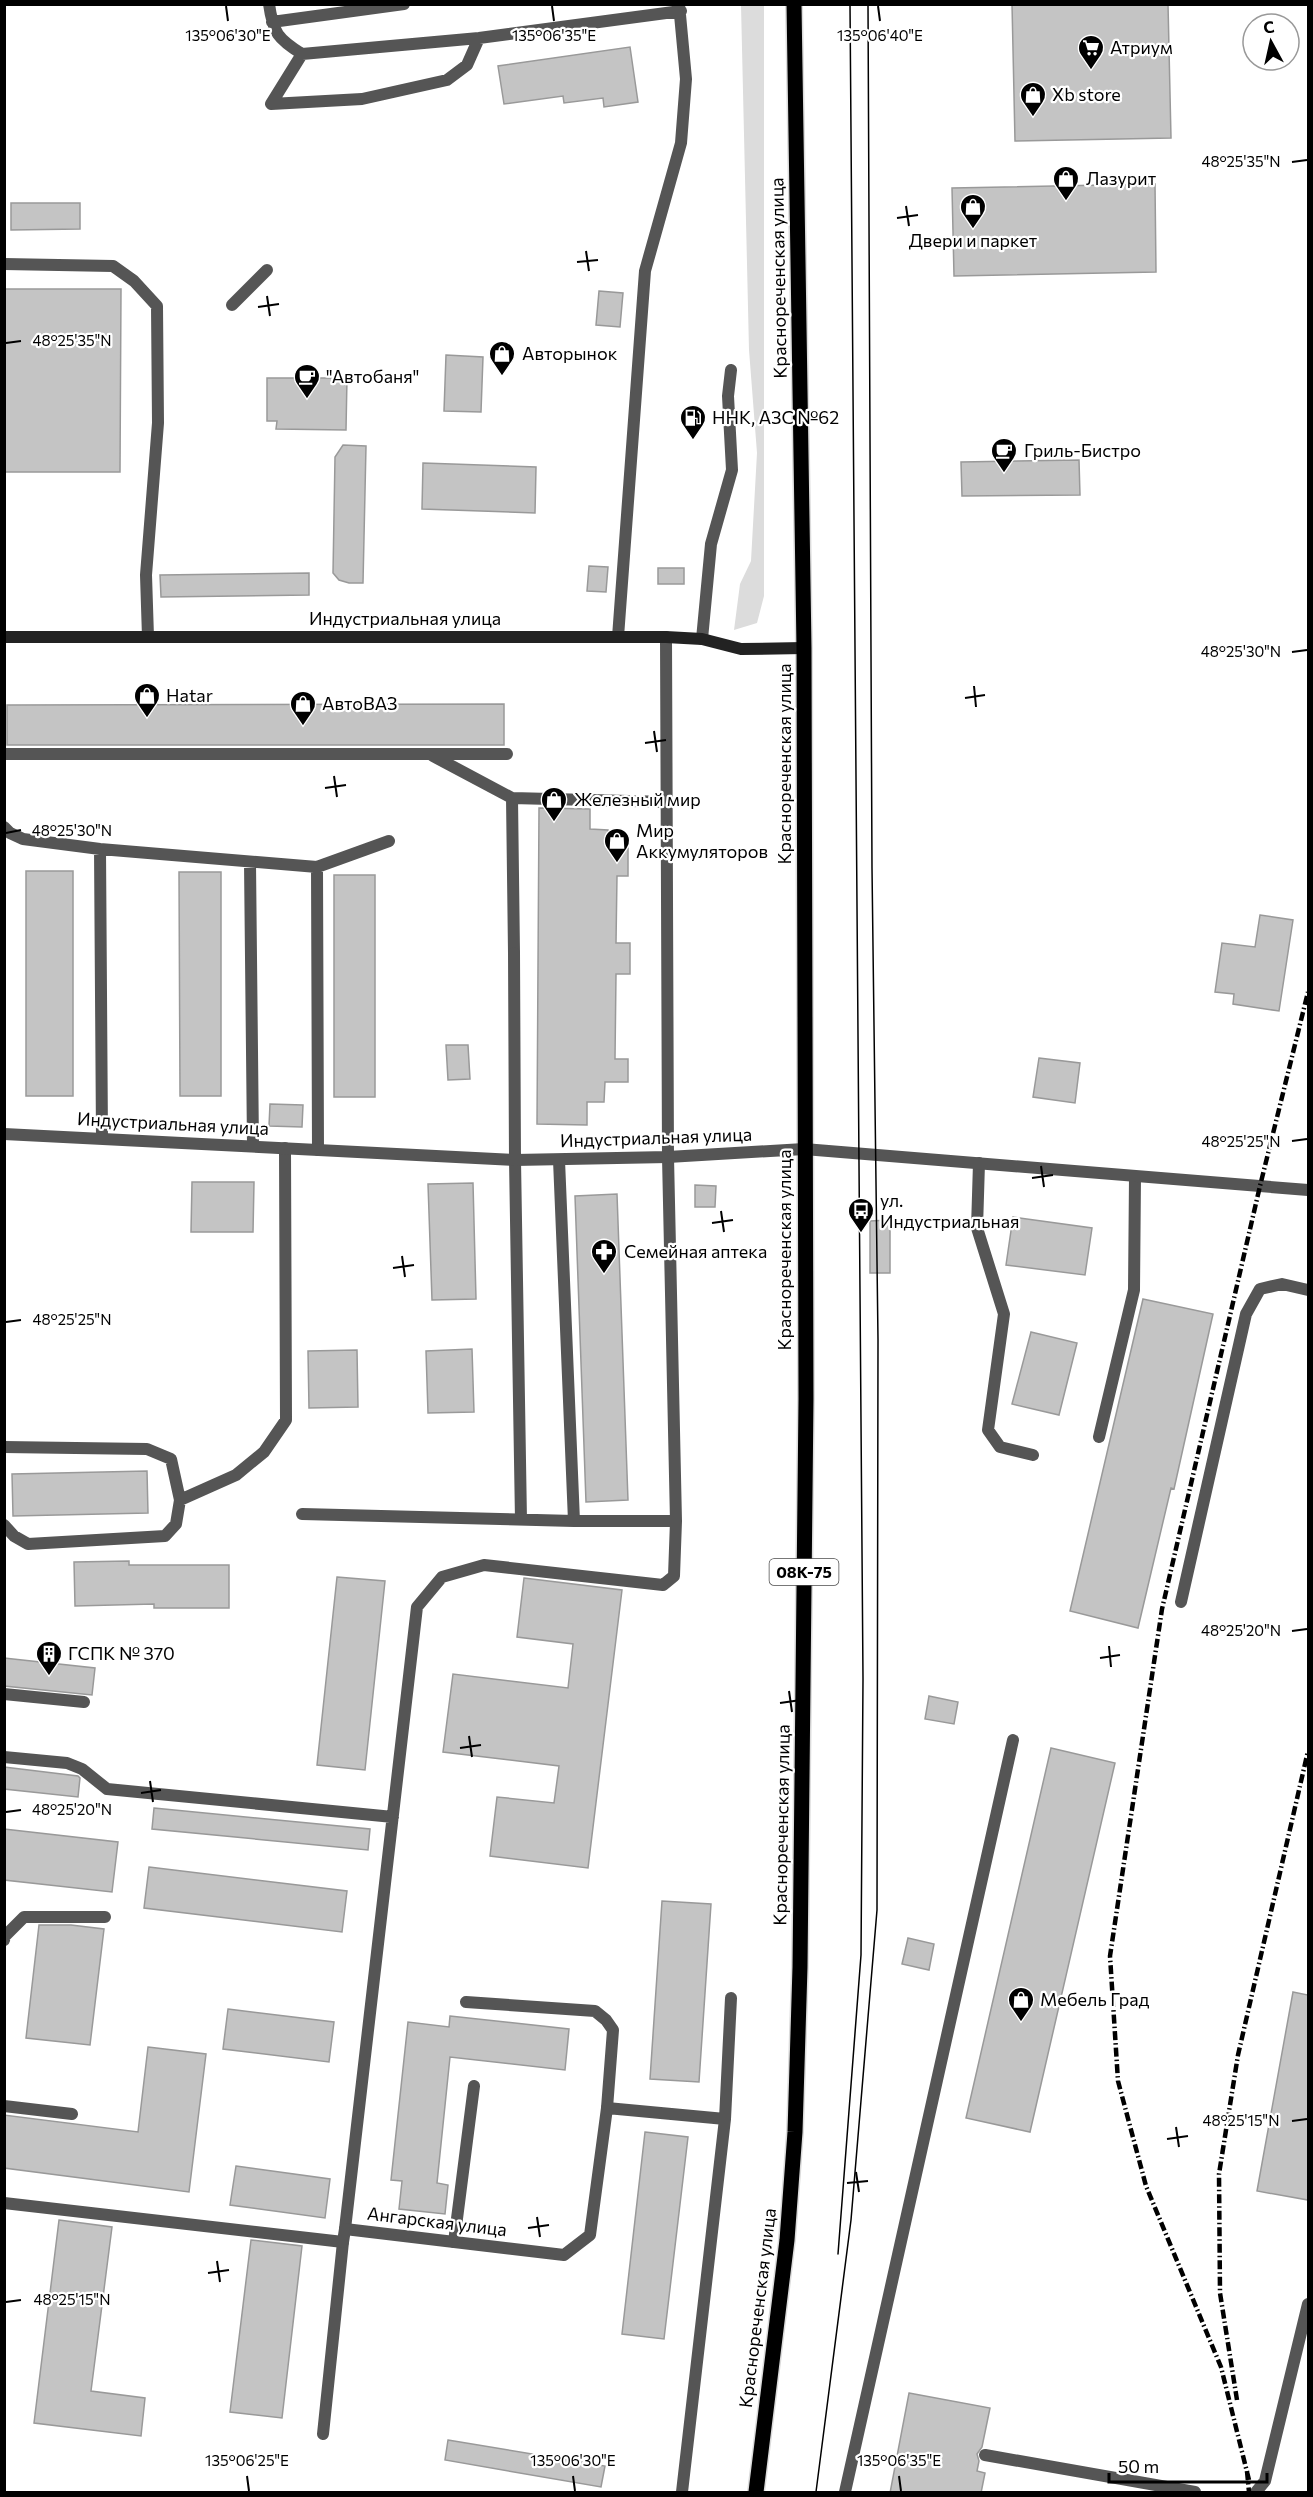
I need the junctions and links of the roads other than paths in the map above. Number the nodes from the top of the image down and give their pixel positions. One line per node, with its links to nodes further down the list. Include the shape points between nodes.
1 (269, 4): 5 (street)
2 (404, 4): 5 (street)
3 (794, 4): 17 (main road, Краснореченская улица)
4 (680, 8): 6 (street); 14 (street, via 686,79 681,143 645,271)
5 (272, 21): 7 (street, via 282,42)
6 (479, 38): 7 (street); 7 (street, via 467,65 447,80 362,99 271,104)
7 (302, 54)
8 (4, 264): 13 (street, via 113,266 134,281 157,306 158,423 146,575)
9 (267, 270): 10 (street)
10 (232, 305)
11 (732, 370): 16 (street, via 728,396 732,470 711,544)
12 (4, 637): 13 (main road, Индустриальная улица)
13 (148, 637): 14 (main road, Индустриальная улица)
14 (618, 637): 15 (main road, Индустриальная улица)
15 (666, 637): 16 (main road, Индустриальная улица); 22 (street)
16 (702, 639): 17 (main road, Индустриальная улица, via 741,649)
17 (804, 648): 32 (main road, Краснореченская улица / 08К-75)
18 (4, 754): 19 (street)
19 (429, 754): 20 (street); 21 (street)
20 (507, 754)
21 (512, 798): 22 (street); 35 (street)
22 (668, 802): 34 (street)
23 (4, 827): 25 (street, via 23,839)
24 (389, 842): 27 (street)
25 (100, 849): 26 (street); 29 (street)
26 (250, 863): 27 (street); 30 (street)
27 (316, 867): 33 (street)
28 (4, 1134): 29 (street, Индустриальная улица)
29 (102, 1138): 30 (street, Индустриальная улица)
30 (253, 1145): 31 (street, Индустриальная улица)
31 (285, 1148): 33 (street, Индустриальная улица); 44 (street, via 286,1420 264,1452 236,1475)
32 (804, 1149): 34 (street, Индустриальная улица); 37 (street, Индустриальная улица); 73 (main road, Краснореченская улица / 08К-75, via 806,1399 795,2132 787,2240)
33 (318, 1150): 35 (street, Индустриальная улица)
34 (668, 1157): 36 (street, Индустриальная улица); 48 (street)
35 (515, 1160): 36 (street, Индустриальная улица); 46 (street)
36 (559, 1160): 47 (street)
37 (979, 1163): 38 (street, Индустриальная улица); 43 (street, via 978,1228 1004,1314 988,1430 1000,1447)
38 (1135, 1177): 39 (street, Индустриальная улица); 41 (street, via 1134,1290)
39 (1308, 1190)
40 (1308, 1290): 50 (street, via 1282,1284 1260,1288 1246,1314)
41 (1099, 1437)
42 (4, 1447): 44 (street, via 147,1449 161,1453 171,1459)
43 (1034, 1455)
44 (180, 1500): 49 (street, via 176,1524 165,1536 28,1544)
45 (302, 1514): 46 (street)
46 (521, 1520): 47 (street)
47 (574, 1521): 48 (street)
48 (676, 1521): 55 (street, via 674,1576 663,1585 484,1565 442,1577 417,1607)
49 (4, 1525)
50 (1181, 1602)
51 (4, 1694): 52 (street)
52 (84, 1702)
53 (1013, 1740): 74 (street)
54 (4, 1757): 55 (street, via 67,1763 82,1769 107,1789)
55 (393, 1817): 66 (street)
56 (105, 1917): 57 (street, via 24,1917)
57 (4, 1940)
58 (731, 1998): 64 (street)
59 (466, 2002): 62 (street, Ангарская улица, via 595,2011 613,2030)
60 (474, 2086): 68 (street)
61 (4, 2106): 63 (street)
62 (607, 2108): 64 (street); 68 (street, Ангарская улица, via 590,2235 564,2255)
63 (72, 2114)
64 (725, 2119): 72 (street)
65 (4, 2203): 67 (street)
66 (345, 2229): 67 (street, Ангарская улица); 68 (street, Ангарская улица)
67 (343, 2242): 70 (street, Ангарская улица)
68 (454, 2242)
69 (1308, 2304): 76 (street, via 1265,2481)
70 (323, 2434)
71 (985, 2455): 75 (street)
72 (682, 2493)
73 (756, 2493)
74 (845, 2493)
75 (1195, 2493)
76 (1256, 2493)

